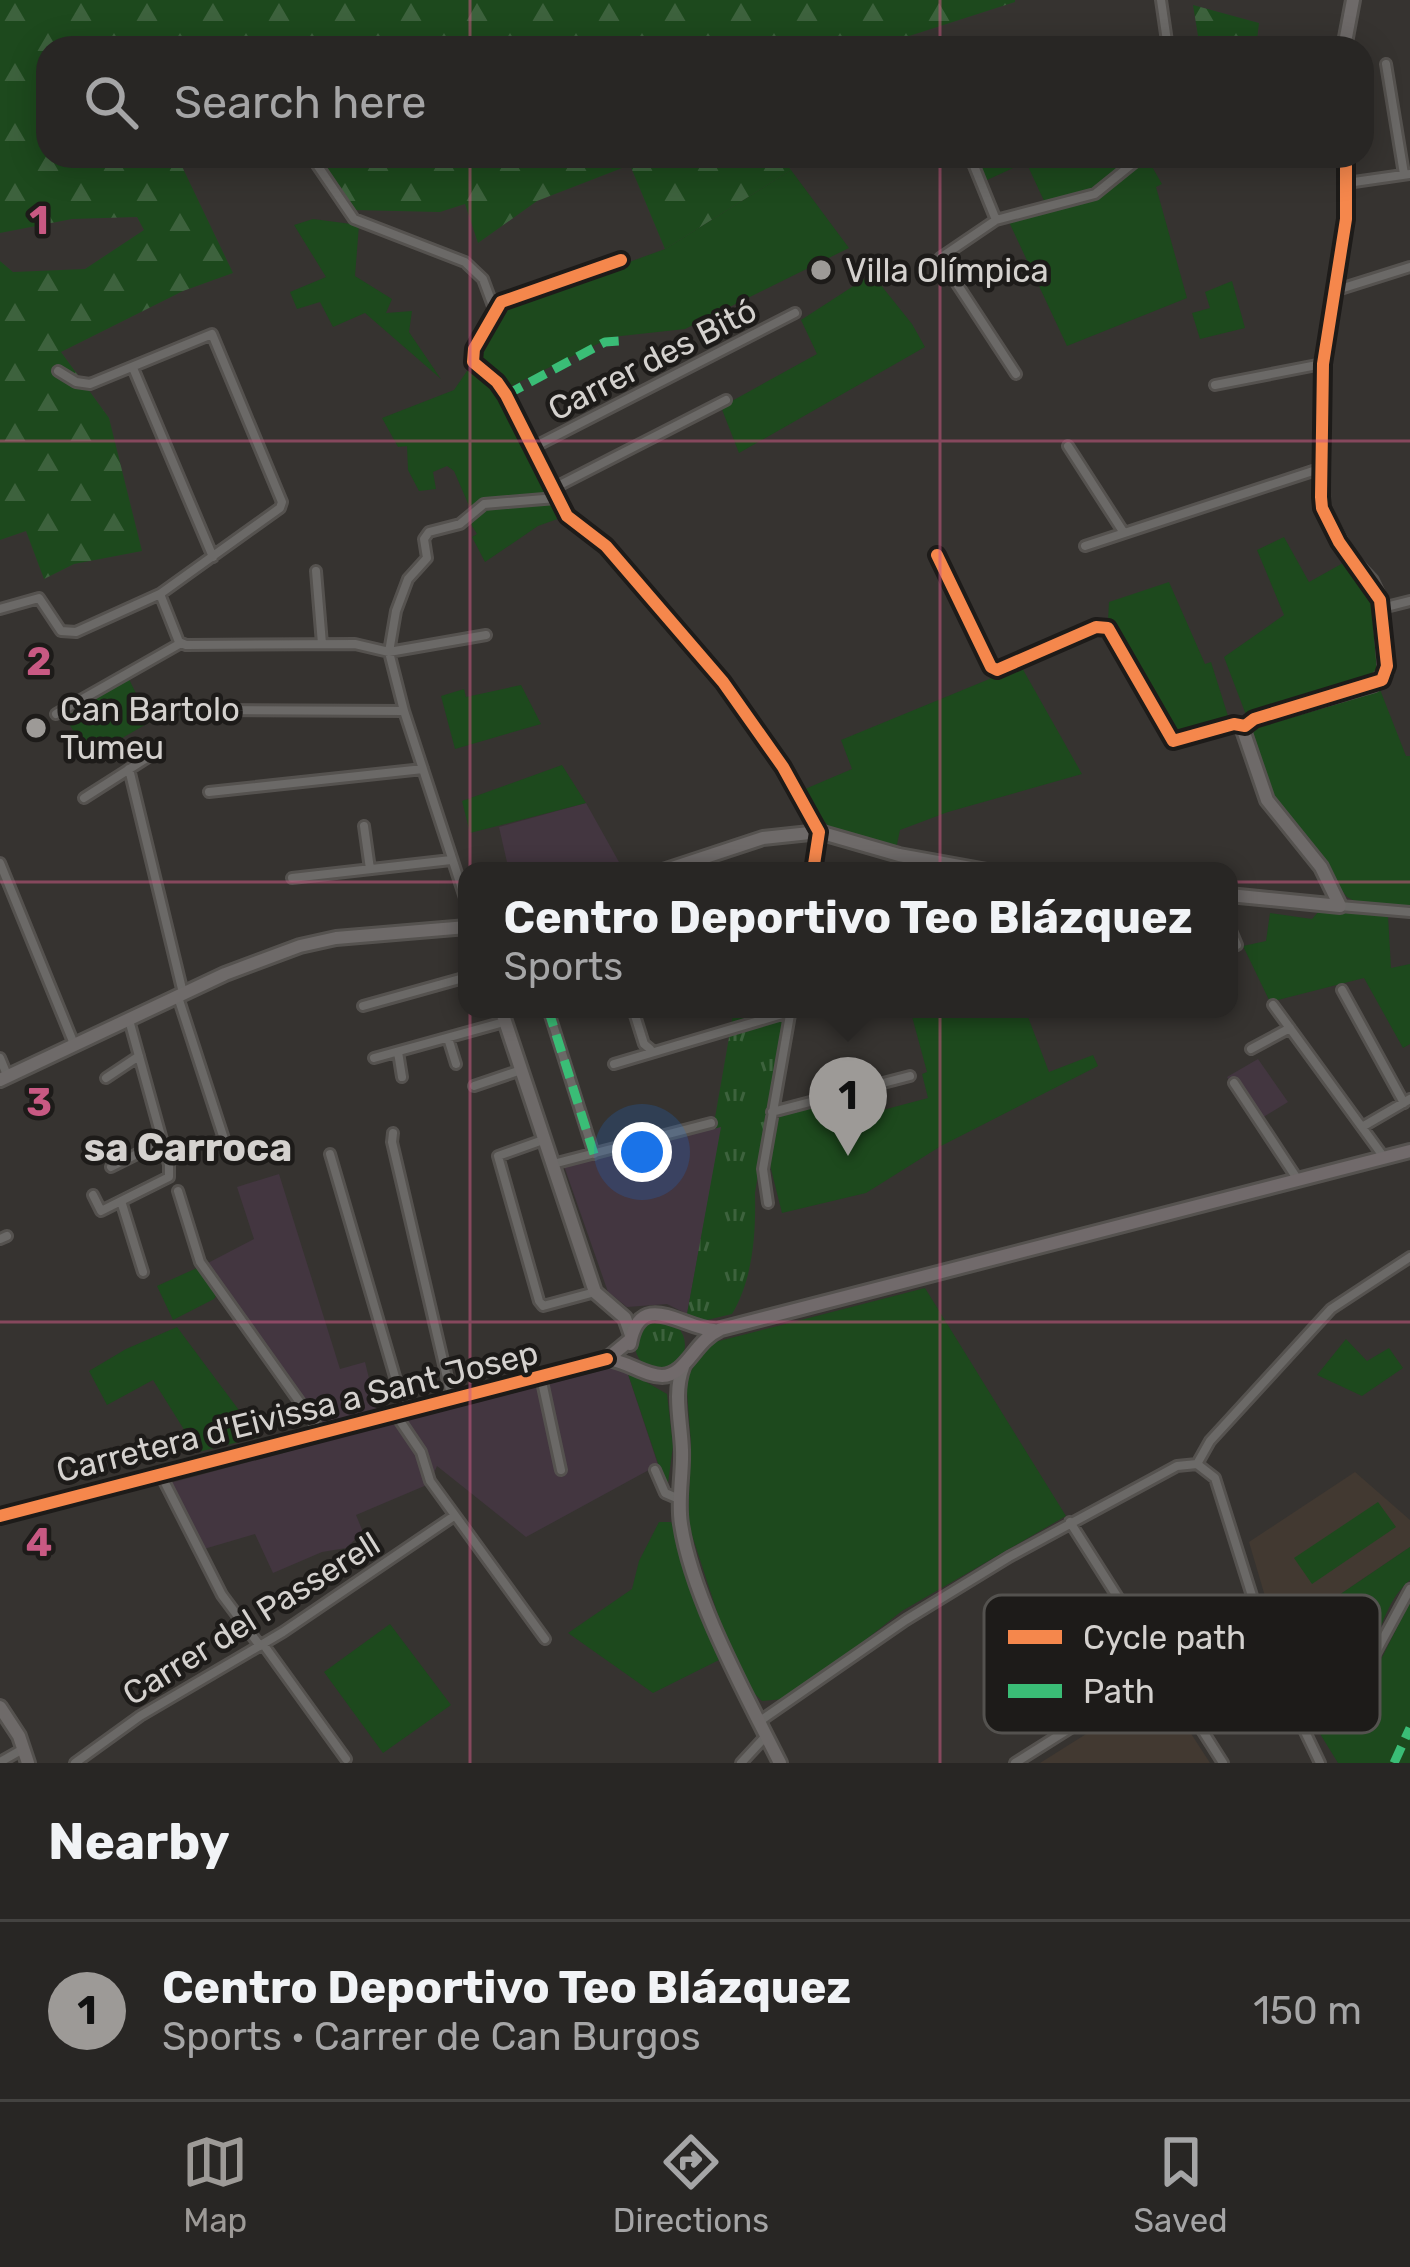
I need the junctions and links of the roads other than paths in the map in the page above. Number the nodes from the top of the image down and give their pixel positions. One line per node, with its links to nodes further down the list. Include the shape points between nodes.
1 (1161, 0): 3 (street)
2 (1353, 0): 4 (street)
3 (1166, 36)
4 (1346, 36)
5 (1385, 64): 10 (street)
6 (319, 168): 17 (street, via 354,219 465,262 483,279)
7 (975, 168): 12 (street)
8 (1127, 168): 12 (street, via 1095,194)
9 (1346, 168): 11 (street)
10 (1407, 174): 11 (street)
11 (1347, 183): 15 (street)
12 (996, 220): 21 (street, via 940,258)
13 (621, 260): 17 (street, via 501,302)
14 (1410, 267): 15 (street)
15 (1336, 290): 18 (street)
16 (795, 314): 25 (street, Carrer des Bitó)
17 (496, 316): 25 (street, via 473,362 497,382)
18 (1323, 364): 22 (street); 26 (street)
19 (133, 368): 20 (street, via 90,384); 31 (street); 31 (street, via 207,333 216,336 282,495 280,508)
20 (58, 370)
21 (1016, 374)
22 (1215, 385)
23 (726, 400): 27 (street)
24 (1068, 446): 28 (street)
25 (532, 448): 27 (street)
26 (1322, 467): 28 (street); 35 (street, via 1322,508)
27 (555, 494): 40 (street, via 484,504 460,524 425,535 427,558 408,579); 51 (street, via 723,682)
28 (1124, 533): 29 (street)
29 (1084, 546)
30 (937, 555): 44 (street, via 991,667 1108,628 1173,741)
31 (214, 557): 33 (street)
32 (316, 571): 39 (street)
33 (160, 594): 36 (street, via 67,634 39,598); 38 (street)
34 (1410, 601): 35 (street)
35 (1382, 608): 44 (street, via 1382,680)
36 (0, 609)
37 (486, 635): 40 (street)
38 (182, 644): 39 (street); 43 (street)
39 (322, 644): 40 (street)
40 (389, 652): 42 (street)
41 (220, 710): 42 (street)
42 (404, 711): 47 (street)
43 (56, 714)
44 (1245, 726): 61 (street, via 1267,800 1321,867)
45 (153, 754): 46 (street)
46 (129, 769): 49 (street); 66 (street)
47 (423, 770): 48 (street); 52 (street)
48 (209, 792)
49 (85, 799)
50 (364, 826): 57 (street)
51 (819, 832): 53 (street, via 763,838); 54 (street); 55 (street)
52 (451, 860): 57 (street); 59 (street)
53 (690, 862)
54 (814, 862)
55 (934, 862)
56 (0, 863): 78 (street)
57 (370, 869): 58 (street)
58 (292, 878)
59 (458, 879)
60 (1238, 896): 61 (street)
61 (1340, 906): 62 (street)
62 (1410, 912)
63 (458, 928): 66 (street, via 299,946)
64 (458, 980): 68 (street)
65 (1342, 991): 94 (street)
66 (180, 994): 75 (street); 101 (street)
67 (1273, 1005): 76 (street)
68 (363, 1006)
69 (498, 1018): 77 (street)
70 (504, 1018): 87 (street)
71 (551, 1018): 104 (street)
72 (636, 1018): 80 (street)
73 (766, 1018): 80 (street)
74 (792, 1018): 95 (street)
75 (129, 1020): 78 (street); 82 (street)
76 (1290, 1028): 79 (street); 97 (street)
77 (448, 1038): 81 (street); 85 (street)
78 (75, 1046): 90 (street)
79 (1251, 1049)
80 (652, 1050): 86 (street)
81 (398, 1052): 84 (street); 89 (street)
82 (139, 1056): 91 (street); 100 (street)
83 (0, 1058): 90 (street)
84 (374, 1058)
85 (456, 1064)
86 (614, 1064)
87 (521, 1070): 93 (street); 99 (street)
88 (910, 1076): 95 (street)
89 (402, 1077)
90 (4, 1078)
91 (106, 1078)
92 (1234, 1083): 108 (street)
93 (474, 1086)
94 (1407, 1101): 97 (street)
95 (772, 1112): 112 (street, via 763,1169)
96 (712, 1123): 104 (street)
97 (1362, 1127): 105 (street)
98 (393, 1133): 127 (street)
99 (543, 1140): 106 (street); 115 (street, via 498,1156 539,1301)
100 (163, 1142): 107 (street); 111 (street, via 169,1177)
101 (225, 1142)
102 (1410, 1151): 105 (main road)
103 (330, 1154): 129 (street)
104 (594, 1154): 106 (street)
105 (1384, 1157): 108 (main road)
106 (551, 1164): 115 (street)
107 (111, 1167)
108 (1298, 1180): 119 (main road)
109 (178, 1191): 130 (street, via 200,1262)
110 (93, 1195): 111 (street, via 100,1211)
111 (122, 1201): 114 (street)
112 (768, 1203)
113 (1410, 1257): 131 (street, via 1330,1309)
114 (143, 1272)
115 (595, 1292): 116 (street)
116 (619, 1311): 117 (street); 120 (street)
117 (649, 1316): 118 (main road, via 665,1313); 120 (main road)
118 (684, 1323): 119 (main road); 121 (main road)
119 (721, 1329): 121 (main road)
120 (630, 1337): 122 (main road, Carretera d'Eivissa a Sant Josep); 123 (main road)
121 (692, 1352): 124 (main road)
122 (607, 1359): 123 (main road, Carretera d'Eivissa a Sant Josep); 126 (main road, Carretera d'Eivissa a Sant Josep)
123 (638, 1366): 125 (main road)
124 (683, 1367): 125 (main road); 128 (street)
125 (654, 1375): 128 (street)
126 (541, 1376): 127 (main road, Carretera d'Eivissa a Sant Josep); 132 (street)
127 (452, 1399): 129 (main road, Carretera d'Eivissa a Sant Josep)
128 (679, 1402): 135 (street)
129 (400, 1413): 130 (main road, Carretera d'Eivissa a Sant Josep); 137 (street)
130 (322, 1433): 134 (main road, Carretera d'Eivissa a Sant Josep)
131 (1197, 1464): 138 (street, via 1177,1466); 141 (street, via 1215,1478)
132 (560, 1470)
133 (655, 1470): 135 (street, via 665,1492)
134 (161, 1475): 136 (main road, Carretera d'Eivissa a Sant Josep); 144 (street, via 222,1595)
135 (679, 1499): 146 (street, via 699,1584)
136 (0, 1516)
137 (454, 1516): 142 (street); 144 (street, Carrer del Passerell)
138 (1070, 1522): 140 (street); 146 (street, via 905,1620)
139 (1410, 1589): 143 (street)
140 (1116, 1595)
141 (1251, 1595)
142 (545, 1639)
143 (1380, 1642)
144 (261, 1645): 152 (street); 154 (street, Carrer del Passerell)
145 (2, 1713): 151 (street)
146 (760, 1721): 150 (street)
147 (1063, 1733): 157 (street)
148 (1204, 1733): 158 (street)
149 (1304, 1733): 159 (street)
150 (766, 1736): 155 (street); 156 (street)
151 (26, 1756): 153 (street)
152 (346, 1759)
153 (0, 1762)
154 (75, 1763)
155 (741, 1763)
156 (780, 1763)
157 (1015, 1763)
158 (1223, 1763)
159 (1320, 1763)

